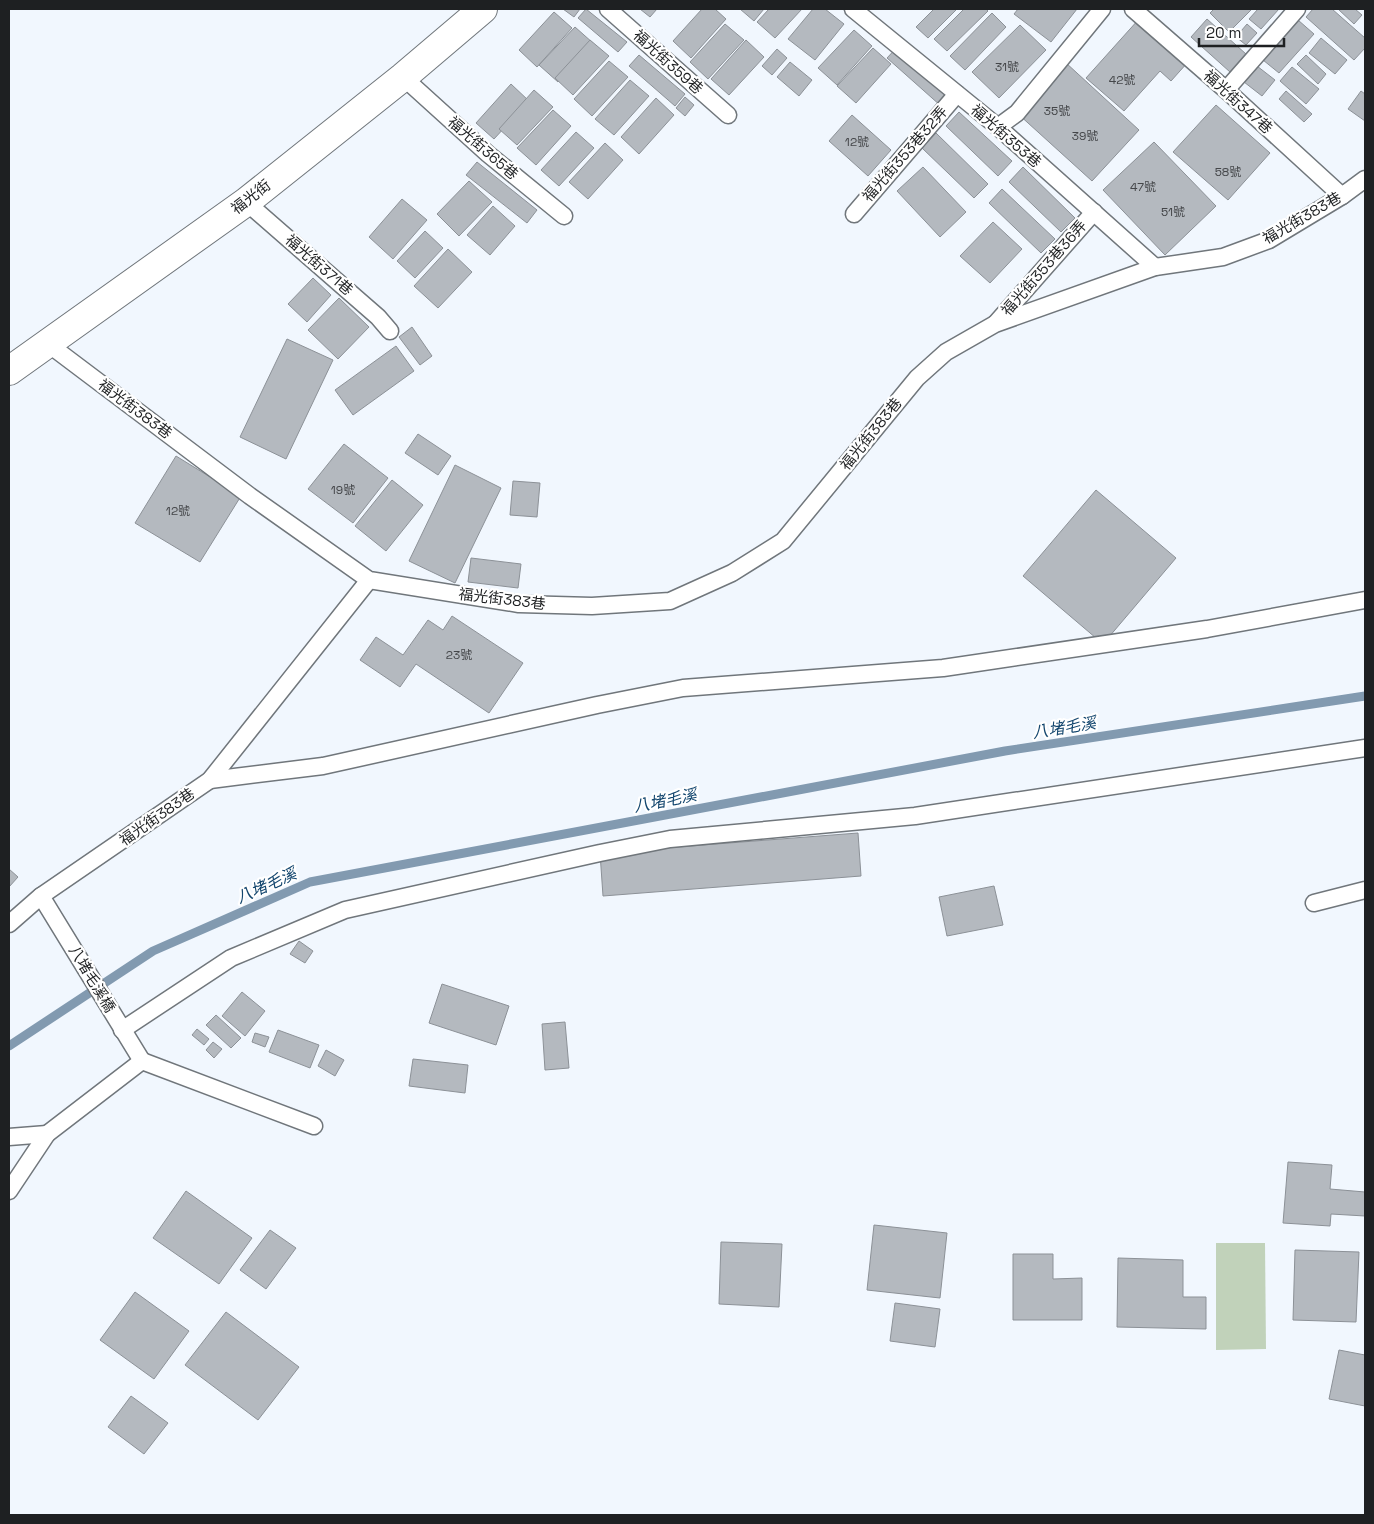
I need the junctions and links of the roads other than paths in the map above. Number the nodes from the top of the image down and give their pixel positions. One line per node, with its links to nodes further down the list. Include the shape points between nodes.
1 (483, 9): 7 (street, 福光街)
2 (608, 9): 10 (lane, 福光街359巷)
3 (853, 9): 9 (lane, 福光街353巷)
4 (1102, 9): 11 (lane, via 1017,113)
5 (1133, 9): 8 (lane, 福光街347巷)
6 (1298, 9): 8 (lane)
7 (403, 77): 14 (street, 福光街); 17 (lane, 福光街365巷, via 488,154)
8 (1226, 90): 13 (lane, 福光街347巷)
9 (957, 94): 11 (lane, 福光街353巷); 16 (lane, 福光街353巷32弄)
10 (728, 115)
11 (998, 127): 15 (lane, 福光街353巷)
12 (1365, 179): 13 (lane, 福光街383巷)
13 (1342, 196): 18 (lane, 福光街383巷, via 1269,240 1223,257)
14 (246, 202): 20 (lane, 福光街371巷); 21 (street, 福光街)
15 (1094, 212): 18 (lane, 福光街353巷); 19 (lane, 福光街353巷36弄)
16 (854, 214)
17 (564, 216)
18 (1155, 267): 19 (lane, 福光街383巷)
19 (995, 324): 23 (lane, 福光街383巷, via 946,352 917,378 783,541 732,573 670,601 592,606 519,604)
20 (390, 331)
21 (47, 343): 22 (street, 福光街); 23 (lane, 福光街383巷, via 250,496)
22 (9, 371)
23 (369, 580): 26 (lane, 福光街383巷)
24 (1365, 600): 26 (lane, via 1207,628 943,668 683,688 323,766)
25 (1365, 748): 31 (lane, via 915,816 670,839 345,910 231,958)
26 (210, 780): 28 (lane, 福光街383巷)
27 (1365, 890): 29 (lane)
28 (41, 896): 30 (lane, 福光街383巷); 31 (lane, 八堵毛溪橋)
29 (1314, 903)
30 (9, 924)
31 (122, 1030): 32 (lane, 八堵毛溪橋)
32 (142, 1061): 33 (lane); 34 (lane)
33 (314, 1126)
34 (47, 1134): 35 (lane); 36 (lane)
35 (9, 1137)
36 (9, 1191)

